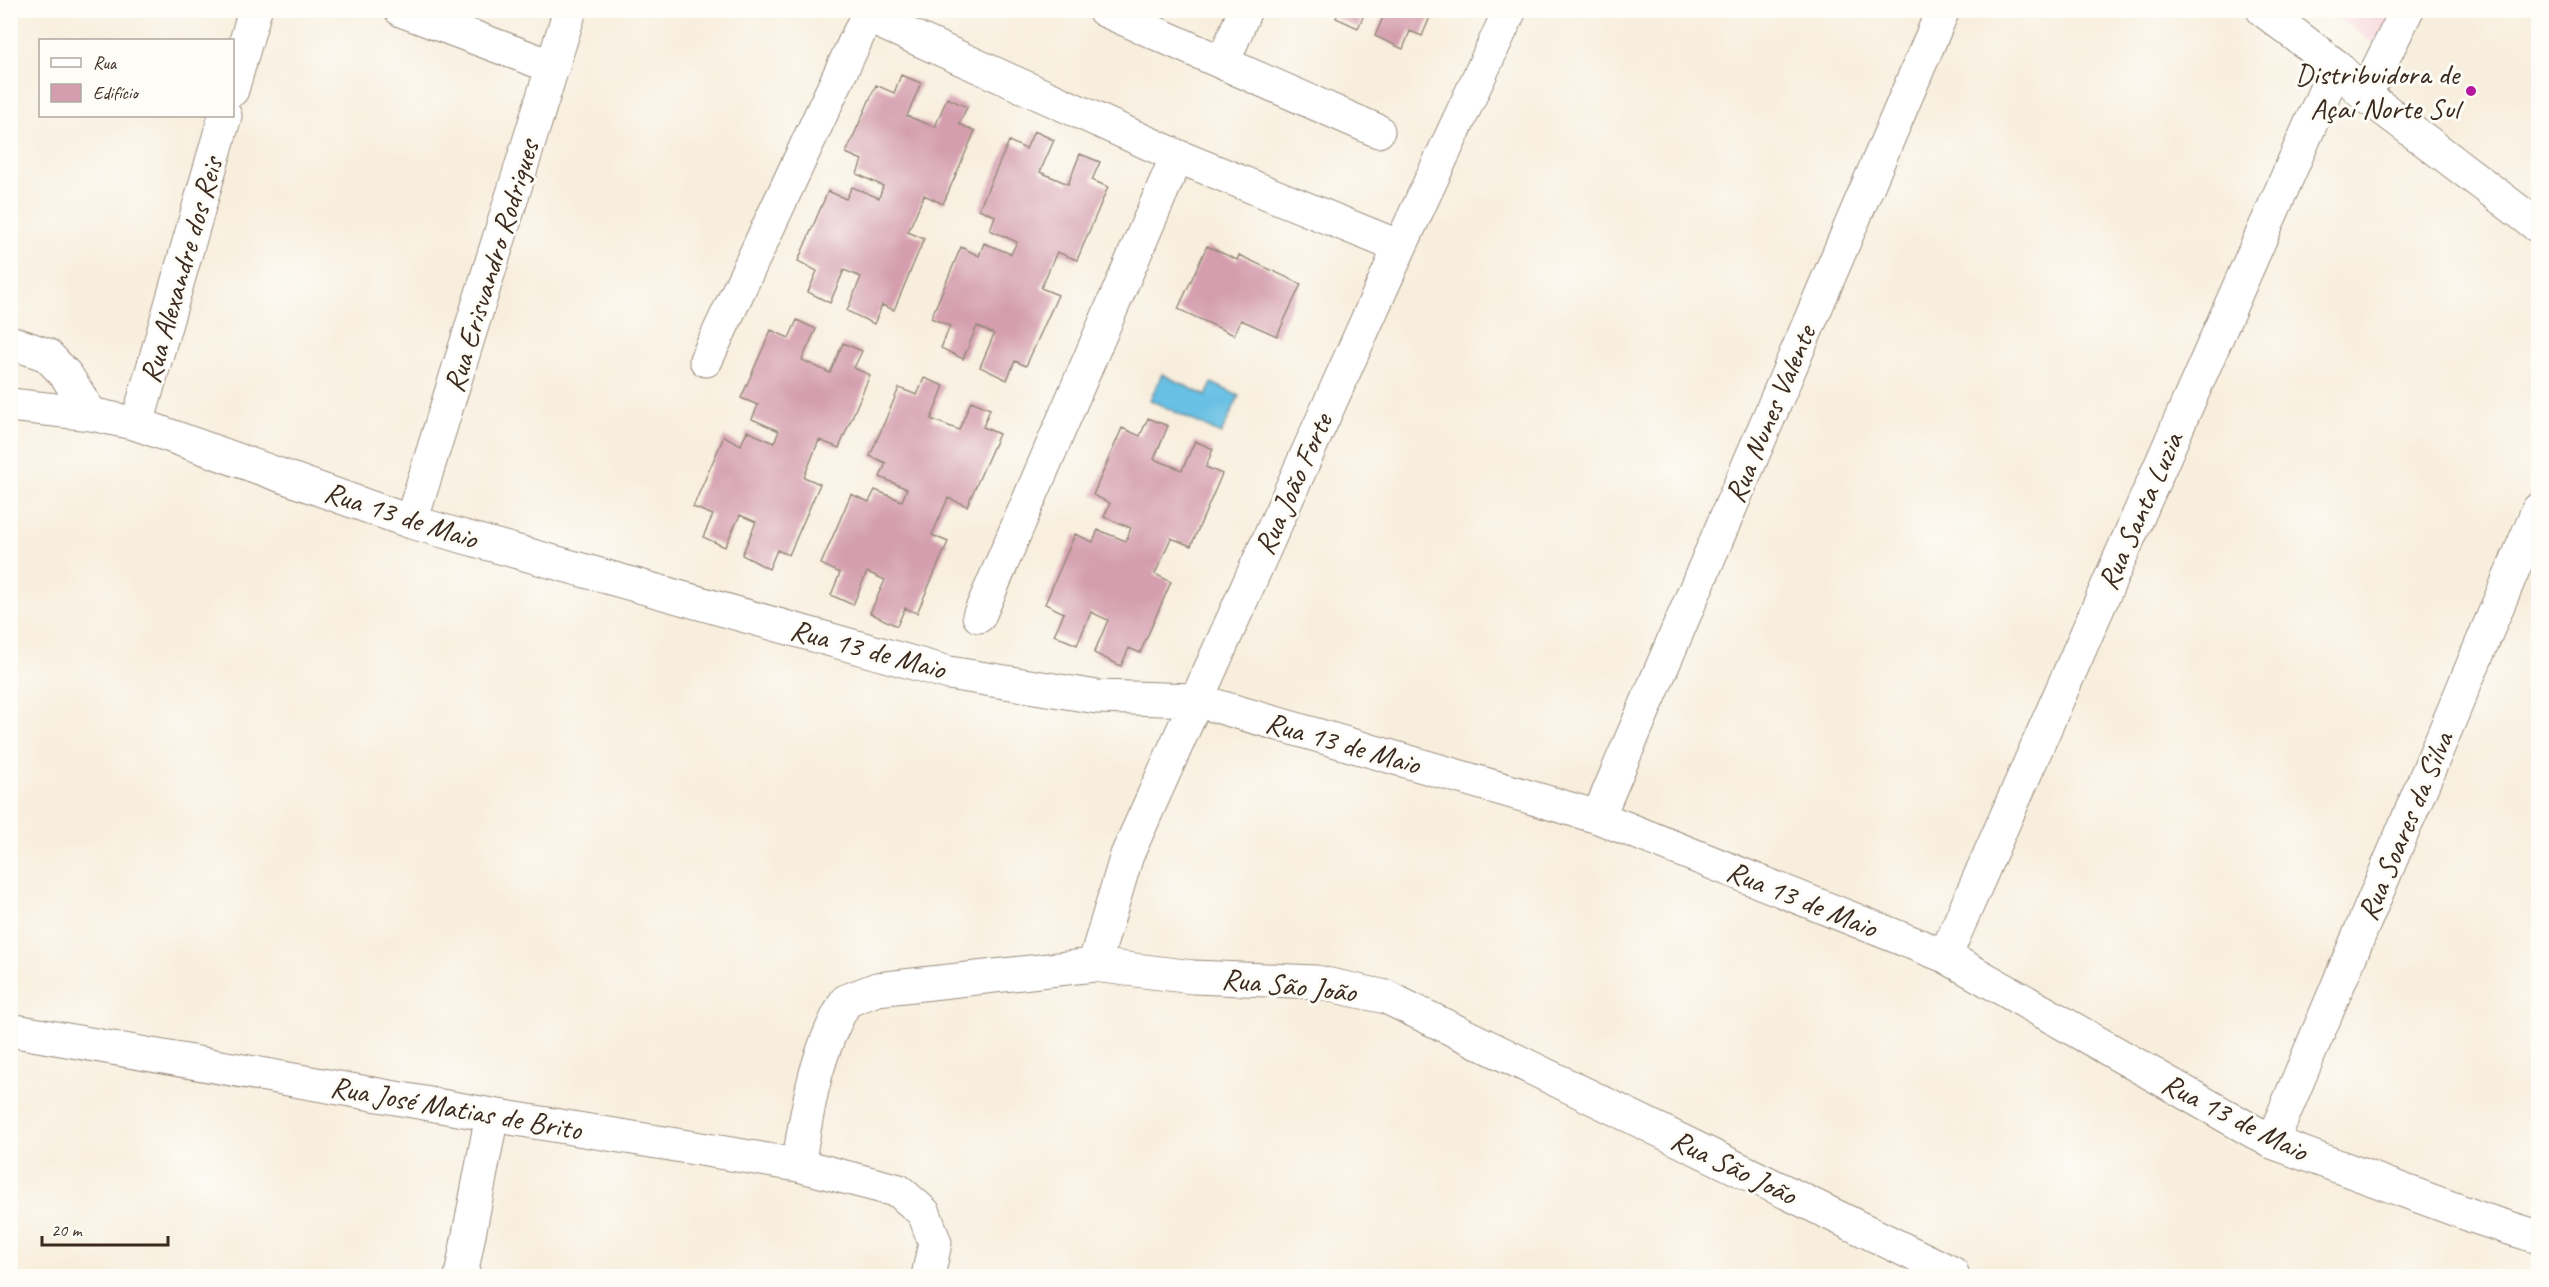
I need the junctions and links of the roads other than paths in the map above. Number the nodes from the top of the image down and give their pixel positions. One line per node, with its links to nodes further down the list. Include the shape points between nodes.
1 (255, 10): 14 (street)
2 (401, 10): 13 (street)
3 (570, 10): 13 (street, Rua Erisvandro Rodrigues)
4 (1104, 10): 11 (street)
5 (1245, 10): 11 (street)
6 (1510, 10): 20 (street, Rua João Forte)
7 (1943, 10): 30 (street, Rua Nunes Valente)
8 (2263, 10): 12 (street)
9 (2407, 10): 15 (street)
10 (861, 13): 18 (street); 22 (street)
11 (1222, 63): 17 (street)
12 (2336, 66): 15 (street); 31 (street, Rua Santa Luzia)
13 (553, 67): 27 (street, Rua Erisvandro Rodrigues)
14 (234, 83)
15 (2365, 95): 19 (street)
16 (225, 117): 25 (street, Rua Alexandre dos Reis)
17 (1378, 131)
18 (1177, 156): 20 (street); 28 (street)
19 (2538, 226)
20 (1400, 247): 29 (street, Rua João Forte)
21 (10, 342): 24 (street, via 46,355 66,375)
22 (706, 360)
23 (10, 405): 24 (street, Rua 13 de Maio)
24 (91, 414): 25 (street, Rua 13 de Maio)
25 (137, 424): 27 (street, Rua 13 de Maio)
26 (2538, 510): 35 (street, Rua Soares da Silva)
27 (411, 522): 29 (street, Rua 13 de Maio, via 949,673 1097,697)
28 (979, 616)
29 (1196, 700): 30 (street, Rua 13 de Maio); 32 (street, Rua João Forte, via 1127,855)
30 (1598, 817): 31 (street, Rua 13 de Maio)
31 (1945, 956): 35 (street, Rua 13 de Maio)
32 (1094, 965): 36 (street, Rua São João, via 877,989 846,1001 829,1031 815,1073); 38 (street, Rua São João, via 1193,977 1316,982 1386,997)
33 (10, 1030): 34 (street, Rua José Matias de Brito)
34 (492, 1115): 36 (street, Rua José Matias de Brito); 39 (street)
35 (2272, 1142): 37 (street, Rua 13 de Maio)
36 (798, 1165): 40 (street, Rua José Matias de Brito, via 899,1191 924,1213 935,1243)
37 (2538, 1237)
38 (1952, 1272)
39 (461, 1276)
40 (928, 1276)

